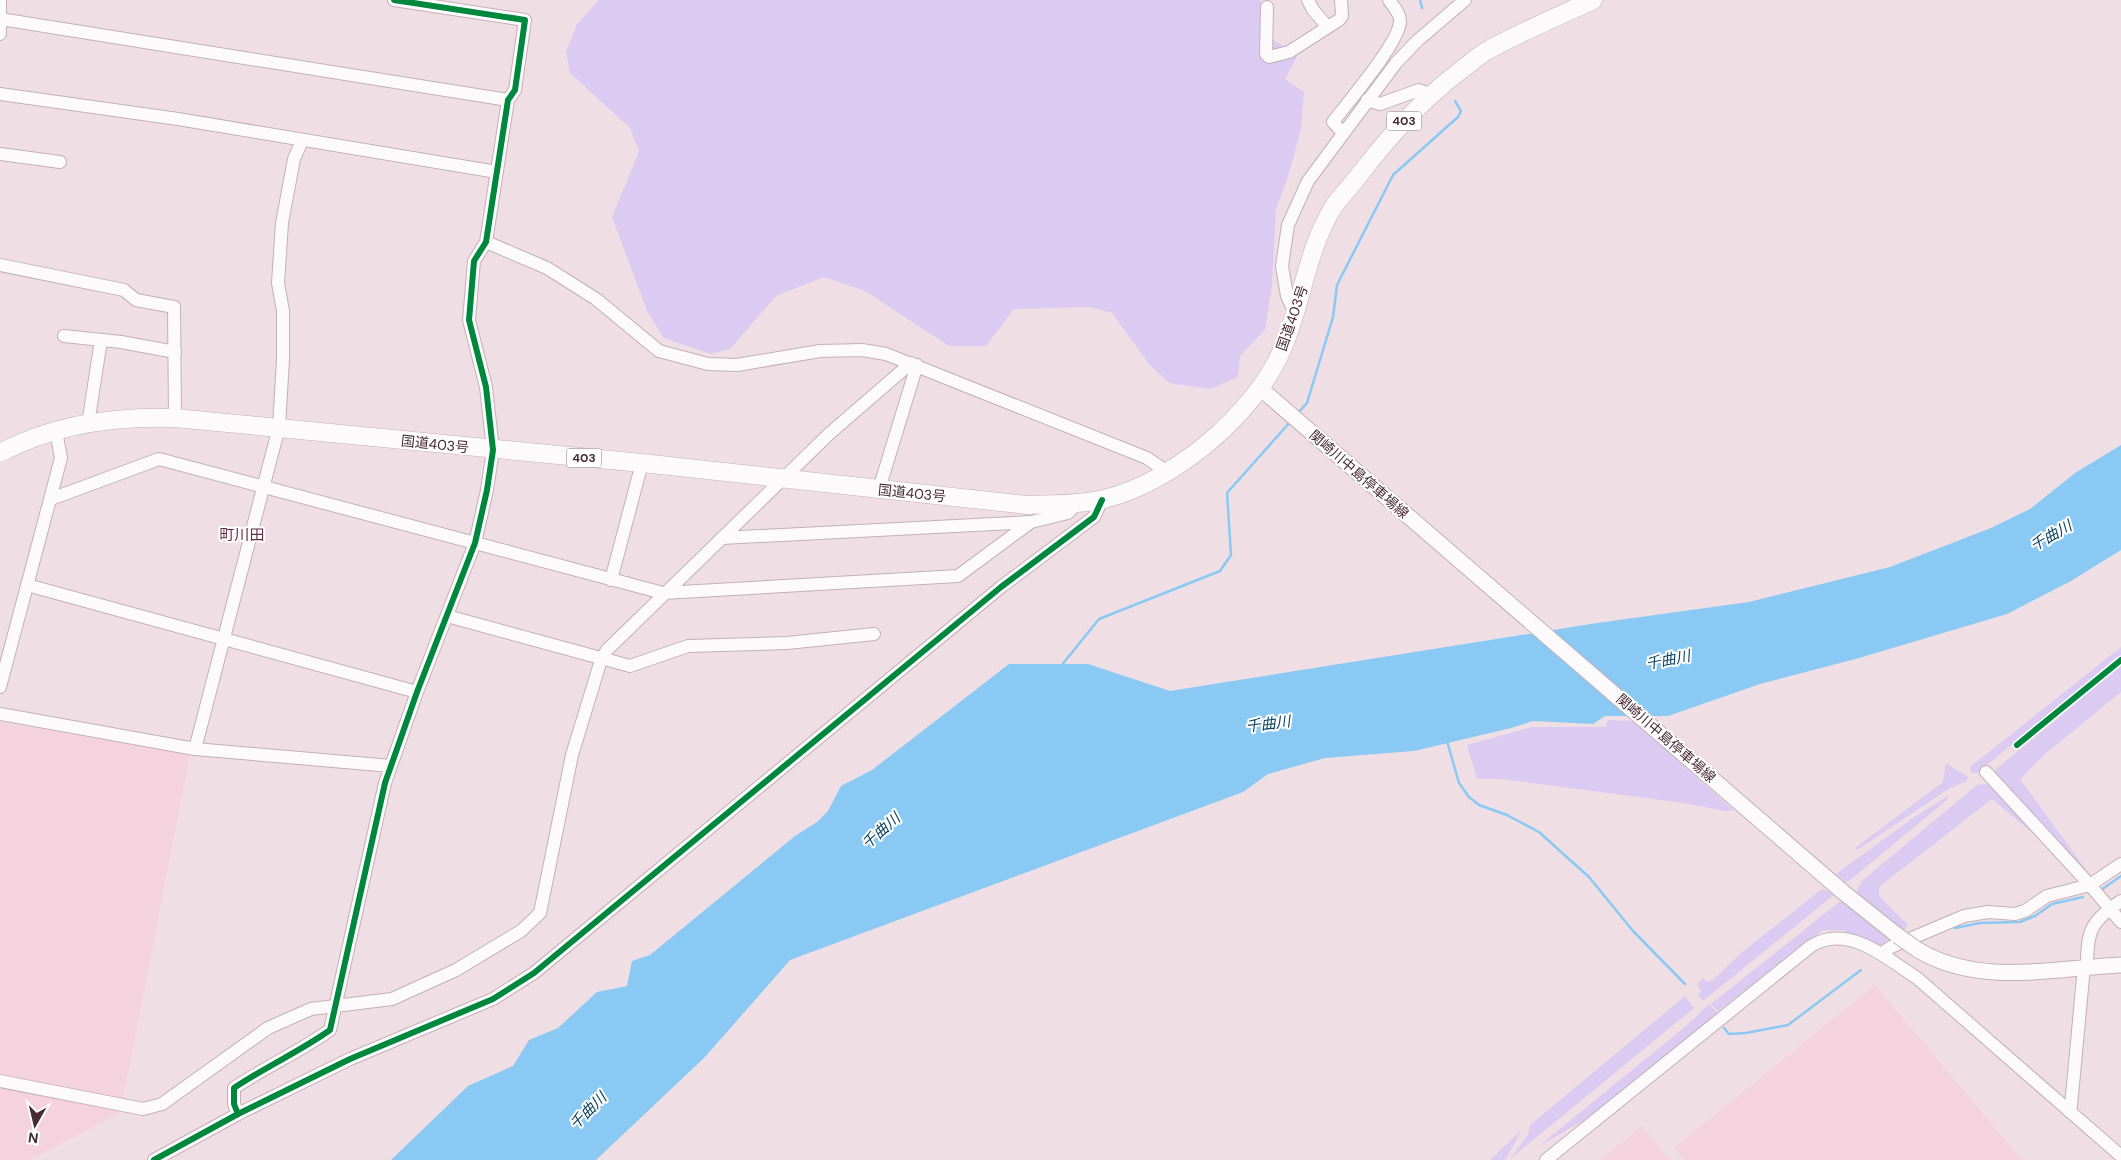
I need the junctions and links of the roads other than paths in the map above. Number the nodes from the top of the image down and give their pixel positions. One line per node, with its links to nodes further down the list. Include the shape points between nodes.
1 (0, 0): 9 (street)
2 (394, 0): 14 (street, via 525,20 515,90)
3 (1308, 0): 10 (street, via 1312,10)
4 (1341, 0): 10 (street, via 1342,16 1335,24)
5 (1389, 0): 16 (street, via 1400,22 1384,55 1333,122)
6 (1466, 0): 15 (street, via 1417,41)
7 (1593, 0): 13 (highway, 国道403号 / 403, via 1489,50)
8 (1267, 7): 10 (street, via 1266,54 1269,57 1289,52)
9 (1, 19): 11 (street); 14 (street)
10 (1327, 26)
11 (0, 34)
12 (0, 94): 17 (street, via 178,119)
13 (1429, 94): 15 (street, via 1419,90 1380,104); 23 (highway, 国道403号 / 403, via 1382,145 1333,208 1315,244)
14 (508, 100): 20 (street)
15 (1367, 100): 16 (street)
16 (1343, 133): 23 (street, via 1308,181 1288,225 1282,266 1287,296)
17 (302, 141): 20 (street); 31 (street, via 294,159 282,222 278,283 283,311)
18 (0, 154): 19 (street)
19 (60, 162)
20 (497, 172): 21 (street)
21 (486, 242): 27 (street, via 547,268 588,294 659,351 708,364 737,365 820,350 862,350); 33 (street, via 474,261 469,320 486,387)
22 (0, 265): 26 (street, via 124,290 136,300 174,307)
23 (1296, 315): 28 (highway, 国道403号 / 403)
24 (64, 336): 25 (street)
25 (101, 340): 26 (street); 30 (street)
26 (175, 352): 29 (street)
27 (914, 364): 35 (street); 38 (street, via 830,433); 41 (street)
28 (1265, 393): 37 (highway, 国道403号 / 403); 68 (main road, 関崎川中島停車場線, bridge, via 1837,886 1918,950 1942,962 1993,973 2035,973)
29 (175, 418): 30 (highway, 国道403号 / 403, via 140,416); 31 (highway, 国道403号 / 403)
30 (88, 424): 32 (highway, 国道403号 / 403)
31 (279, 428): 33 (highway, 国道403号 / 403); 39 (street)
32 (56, 431): 34 (highway, 国道403号 / 403); 42 (street, via 61,458)
33 (493, 450): 36 (highway, 国道403号 / 403); 47 (street)
34 (0, 453)
35 (1150, 459): 37 (street); 40 (street, via 1149,474)
36 (642, 463): 38 (highway, 国道403号 / 403); 48 (street)
37 (1167, 472): 40 (highway, 国道403号 / 403)
38 (781, 479): 41 (highway, 国道403号 / 403); 46 (street)
39 (264, 487): 42 (street, via 159,459); 47 (street); 53 (street)
40 (1142, 487): 43 (highway, 国道403号 / 403)
41 (879, 489): 44 (highway, 国道403号 / 403, via 1027,504)
42 (51, 499): 49 (street)
43 (1102, 500): 44 (highway, 国道403号 / 403); 72 (street, via 1094,516 1001,587 534,973 493,999 350,1059)
44 (1078, 503): 45 (street, via 1068,513)
45 (1031, 522): 46 (street); 50 (street, via 958,576)
46 (722, 538): 50 (street)
47 (475, 543): 48 (street); 51 (street)
48 (611, 580): 50 (street)
49 (27, 585): 53 (street); 55 (street)
50 (663, 593): 54 (street, via 606,650)
51 (447, 616): 54 (street); 56 (street)
52 (874, 634): 54 (street, via 787,643 688,646 630,666)
53 (225, 639): 56 (street); 58 (street)
54 (601, 660): 69 (street, via 572,756 540,913 521,931 456,970 392,999)
55 (0, 687)
56 (417, 692): 59 (street)
57 (0, 714): 58 (street)
58 (195, 749): 59 (street)
59 (391, 766): 69 (street, via 372,835)
60 (1986, 772): 62 (street)
61 (2121, 864): 62 (street)
62 (2090, 885): 64 (street); 66 (street, via 2047,896 2015,914 1988,912 1964,916)
63 (2121, 902): 64 (street)
64 (2109, 909): 65 (street); 68 (street, via 2087,936)
65 (2121, 922)
66 (1882, 953): 71 (street, via 1917,978); 75 (street, via 1837,938 1821,940 1810,946)
67 (2121, 965): 68 (main road, 関崎川中島停車場線)
68 (2086, 966): 71 (street, via 2072,1106)
69 (336, 1006): 70 (street, via 311,1009 268,1028 162,1104 143,1109); 72 (street, via 330,1030 234,1088)
70 (0, 1081)
71 (2068, 1111): 73 (street)
72 (238, 1114): 74 (street)
73 (2121, 1156)
74 (154, 1160)
75 (1546, 1160)

